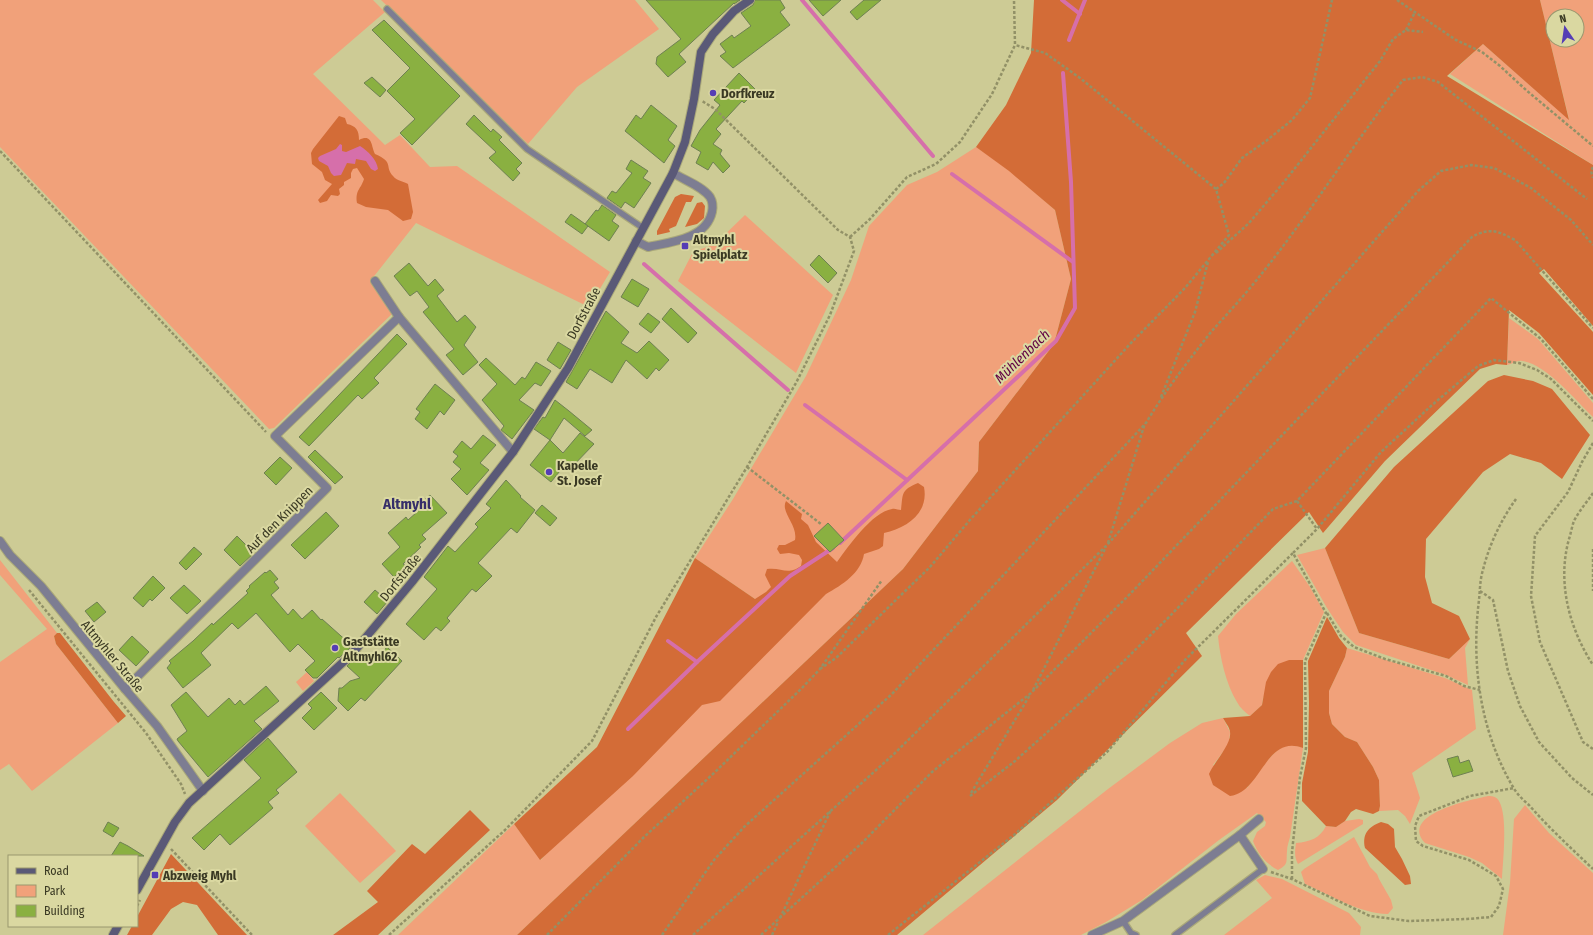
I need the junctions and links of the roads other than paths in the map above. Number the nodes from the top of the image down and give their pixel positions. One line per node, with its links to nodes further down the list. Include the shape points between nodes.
1 (750, 0): 3 (main road, Dorfstraße, via 713,34 701,52 685,142)
2 (387, 9): 4 (lane, via 527,149)
3 (673, 173): 4 (main road, Dorfstraße); 5 (street, via 710,197 713,205 710,219 703,230 683,238 648,247)
4 (644, 228): 5 (main road, Dorfstraße)
5 (636, 241): 8 (main road, Dorfstraße, via 568,368)
6 (375, 281): 7 (street)
7 (399, 317): 8 (street); 10 (street, Auf den Knippen, via 275,436 327,488)
8 (513, 452): 11 (main road, Dorfstraße, via 412,582 352,654)
9 (0, 541): 10 (street, Altmyhler Straße, via 10,555 41,586)
10 (125, 689): 11 (street, Altmyhler Straße, via 157,726)
11 (202, 791): 15 (main road, Dorfstraße, via 175,822)
12 (1259, 819): 13 (street)
13 (1240, 835): 14 (street); 16 (street)
14 (1263, 869): 19 (lane)
15 (138, 888)
16 (1123, 921): 17 (street); 18 (lane, via 1131,933)
17 (1092, 935)
18 (1136, 935)
19 (1175, 935)

